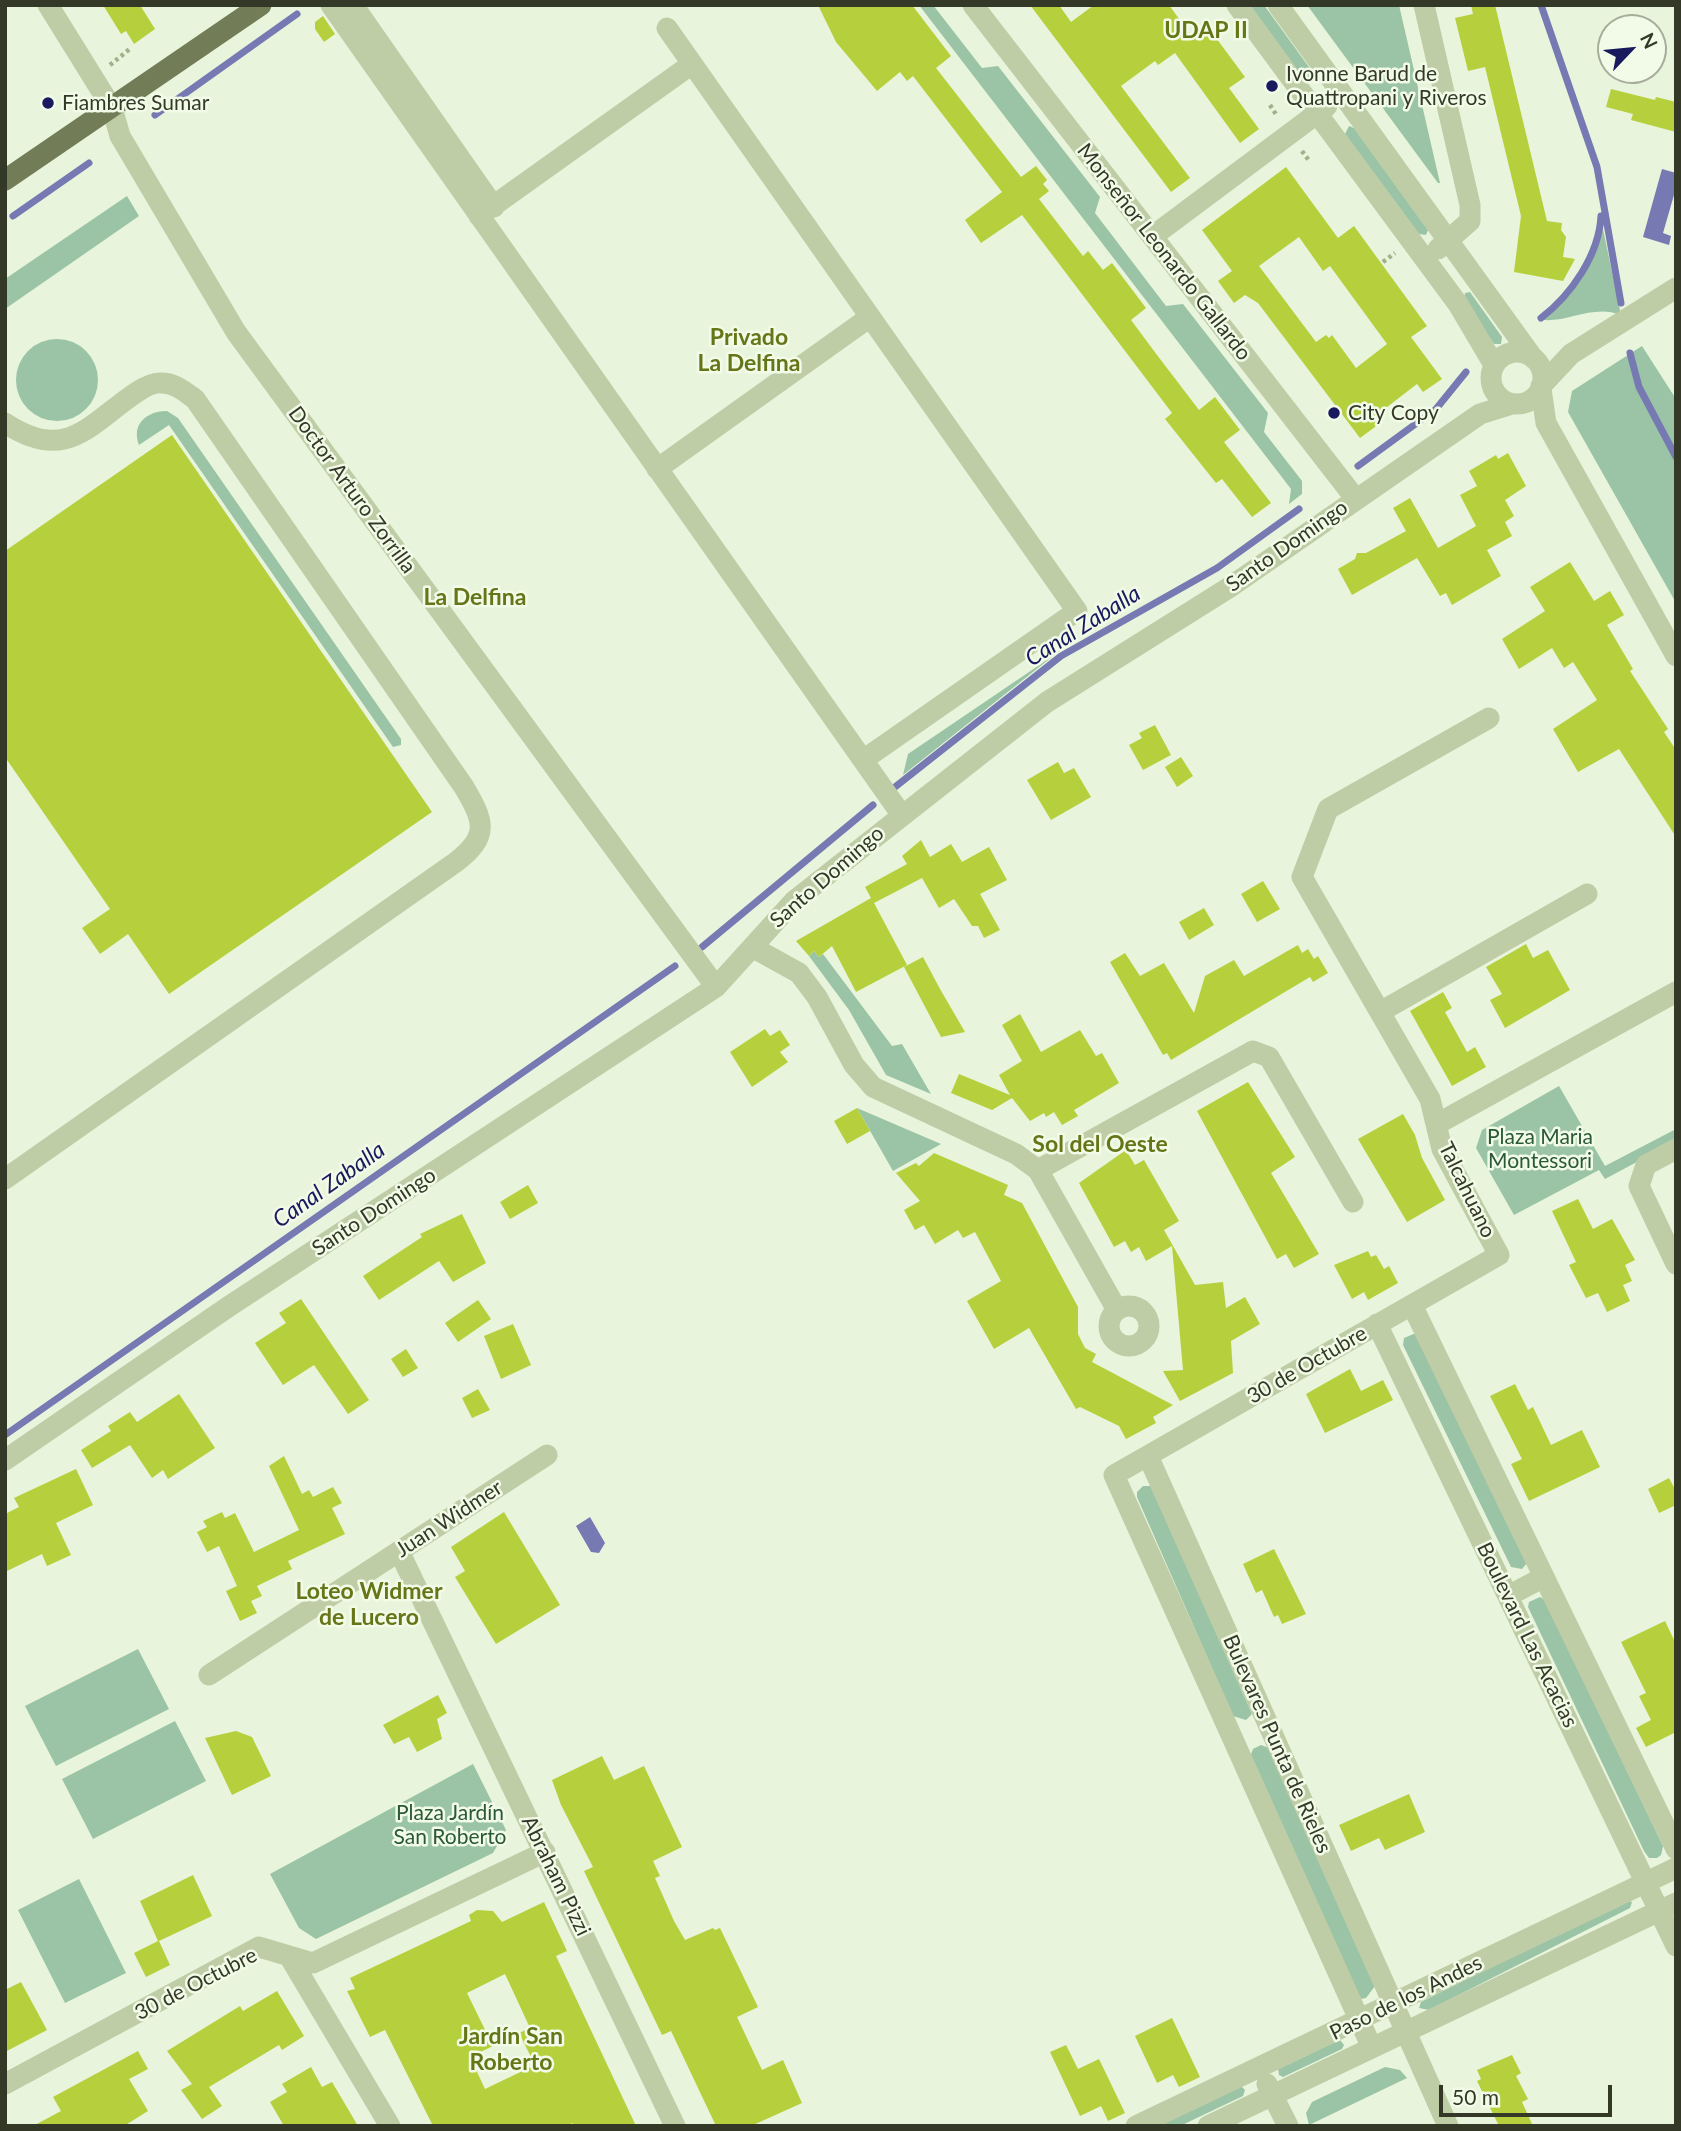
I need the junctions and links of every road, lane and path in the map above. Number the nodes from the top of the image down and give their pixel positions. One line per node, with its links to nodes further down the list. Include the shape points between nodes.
1 (48, 5): 14 (street, Doctor Arturo Zorrilla)
2 (261, 5): 14 (main road)
3 (331, 5): 17 (street)
4 (353, 5): 17 (street)
5 (974, 5): 18 (street, Monseñor Leonardo Gallardo)
6 (1237, 5): 15 (street)
7 (1278, 5): 13 (street)
8 (1424, 5): 19 (street, via 1470,205 1470,221)
9 (667, 28): 11 (street)
10 (131, 48): 12 (path)
11 (692, 64): 17 (street); 22 (street)
12 (110, 65)
13 (1342, 94): 15 (street); 19 (street)
14 (112, 108): 16 (main road); 39 (street, Doctor Arturo Zorrilla, via 120,136 236,332)
15 (1317, 113): 18 (street); 20 (street)
16 (5, 180)
17 (486, 212): 31 (street)
18 (1153, 236): 32 (street, Monseñor Leonardo Gallardo)
19 (1449, 240): 20 (street); 24 (street)
20 (1424, 259): 25 (street, via 1471,324)
21 (1676, 288): 23 (street)
22 (870, 317): 31 (street); 35 (street, via 1077,611)
23 (1571, 354): 24 (street); 26 (street)
24 (1534, 359): 25 (street, via 1512,352); 26 (street, via 1542,372)
25 (1492, 372): 27 (street, via 1497,396); 28 (street)
26 (1541, 388): 27 (street, via 1536,396); 30 (street)
27 (1516, 404): 28 (street, Santo Domingo); 30 (street, via 1534,411)
28 (1480, 414): 32 (street, Santo Domingo)
29 (5, 423): 45 (street, via 39,439 64,441 88,431 144,387 161,382 195,399 464,788 479,813 481,830 476,845 456,862)
30 (1546, 423): 33 (street)
31 (657, 469): 35 (street)
32 (1355, 498): 36 (street, Santo Domingo, via 1230,587 1047,702)
33 (1676, 656)
34 (1489, 718): 41 (street, Talcahuano, via 1328,809 1301,877)
35 (863, 760): 36 (street)
36 (901, 814): 38 (street, Santo Domingo, via 793,901)
37 (1587, 894): 41 (street)
38 (752, 947): 39 (street, Santo Domingo); 44 (street, via 799,973 873,1087 1016,1154)
39 (716, 987): 54 (street, Santo Domingo, via 240,1299)
40 (1676, 992): 42 (street)
41 (1380, 1012): 42 (street, Talcahuano, via 1430,1098)
42 (1437, 1124): 47 (street, Talcahuano, via 1442,1149)
43 (1676, 1149): 48 (street, via 1646,1165 1639,1186)
44 (1038, 1170): 46 (street, via 1253,1051 1269,1057); 50 (street)
45 (5, 1179)
46 (1353, 1202)
47 (1499, 1255): 49 (street, 30 de Octubre)
48 (1676, 1264)
49 (1412, 1305): 51 (street, 30 de Octubre); 57 (street, Boulevard Las Acacias)
50 (1116, 1310)
51 (1377, 1324): 53 (street, 30 de Octubre); 58 (street, Boulevard Las Acacias)
52 (547, 1455): 56 (street, Juan Widmer)
53 (1148, 1456): 55 (street, 30 de Octubre); 60 (street, Bulevares Punta de Rieles)
54 (5, 1460)
55 (1114, 1475): 61 (street, Bulevares Punta de Rieles)
56 (399, 1551): 59 (street, Juan Widmer); 63 (street, Abraham Pizzi)
57 (1544, 1577): 58 (street); 62 (street, Boulevard Las Acacias)
58 (1508, 1596): 65 (street, Boulevard Las Acacias)
59 (209, 1675)
60 (1266, 1720): 61 (street); 69 (street, Bulevares Punta de Rieles)
61 (1232, 1738): 70 (street, Bulevares Punta de Rieles)
62 (1676, 1849)
63 (544, 1852): 68 (street, 30 de Octubre, via 313,1963); 77 (street, Abraham Pizzi)
64 (1676, 1868): 65 (street, Paso de los Andes)
65 (1646, 1883): 66 (street, Boulevard Las Acacias); 69 (street, Paso de los Andes)
66 (1667, 1907): 67 (street, Boulevard Las Acacias); 71 (street, Paso de los Andes)
67 (1676, 1946)
68 (289, 1956): 74 (street, 30 de Octubre, via 259,1947); 76 (street)
69 (1394, 2005): 70 (street, Paso de los Andes); 71 (street, Bulevares Punta de Rieles)
70 (1359, 2021): 72 (street, Bulevares Punta de Rieles); 73 (street, Paso de los Andes)
71 (1406, 2031): 72 (street, Paso de los Andes); 81 (street, Bulevares Punta de Rieles)
72 (1372, 2048): 75 (street, Paso de los Andes)
73 (1259, 2068): 75 (street); 78 (street, Paso de los Andes)
74 (5, 2084)
75 (1273, 2095): 79 (street, Paso de los Andes); 80 (street)
76 (390, 2126)
77 (675, 2126)
78 (1136, 2126)
79 (1209, 2126)
80 (1288, 2126)
81 (1448, 2126)

